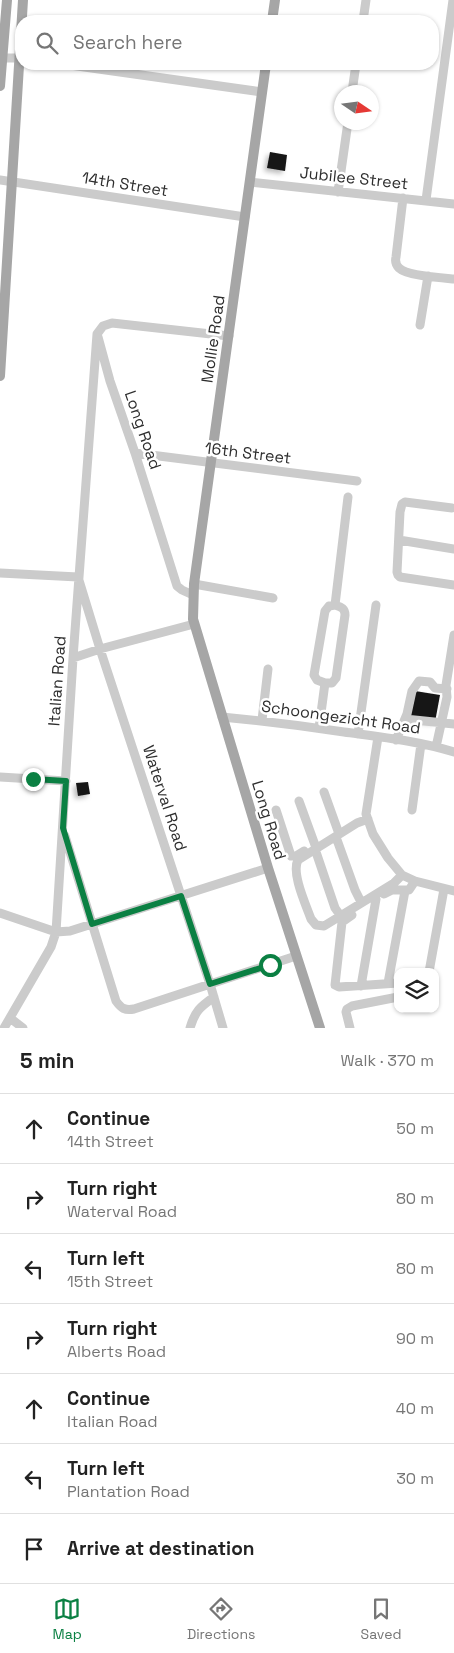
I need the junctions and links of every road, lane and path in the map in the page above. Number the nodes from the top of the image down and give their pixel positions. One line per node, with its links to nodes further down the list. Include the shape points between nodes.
1 (7, 0): 9 (main road)
2 (23, 0): 6 (main road)
3 (276, 0): 7 (main road)
4 (366, 0): 8 (street)
5 (453, 0): 24 (street)
6 (22, 15)
7 (273, 15)
8 (363, 15)
9 (1, 57): 10 (street); 16 (main road)
10 (15, 58)
11 (19, 70): 20 (main road)
12 (105, 70): 17 (street)
13 (265, 70): 17 (main road, Mollie Road)
14 (355, 70): 15 (street)
15 (353, 85)
16 (0, 86)
17 (262, 92): 21 (main road, Mollie Road)
18 (347, 130): 22 (street)
19 (0, 180): 20 (street, 14th Street)
20 (12, 182): 26 (street, 14th Street); 33 (main road)
21 (250, 182): 22 (street, Jubilee Street); 26 (main road, Mollie Road)
22 (338, 192): 23 (street, Jubilee Street)
23 (403, 198): 24 (street, Jubilee Street); 27 (street, via 395,262 403,271)
24 (426, 200): 25 (street, Jubilee Street)
25 (454, 204)
26 (244, 217): 31 (main road, Mollie Road)
27 (428, 276): 28 (street); 29 (street)
28 (454, 279)
29 (420, 325)
30 (96, 334): 31 (street, via 103,326 112,323); 32 (street, Italian Road); 34 (street, Long Road)
31 (229, 336): 36 (main road, Mollie Road)
32 (93, 373): 34 (street, Long Road); 43 (street, Italian Road)
33 (0, 376)
34 (110, 381): 35 (street, Long Road)
35 (136, 453): 36 (street, 16th Street); 45 (street, Long Road, via 177,586)
36 (211, 464): 37 (street, 16th Street); 45 (main road, Mollie Road)
37 (357, 481)
38 (348, 496): 47 (street)
39 (452, 508): 40 (street, via 403,503)
40 (399, 540): 41 (street); 44 (street, via 398,575)
41 (454, 549)
42 (0, 573): 43 (street)
43 (78, 577): 51 (street, Waterval Road); 52 (street, Italian Road)
44 (454, 585)
45 (194, 589): 46 (street); 49 (main road, Mollie Road)
46 (273, 598)
47 (335, 605): 54 (street, via 329,606 325,612 314,675); 54 (street, via 345,610 345,615 336,678 332,683)
48 (376, 605): 62 (street)
49 (193, 621): 51 (street); 56 (main road, Long Road)
50 (454, 635): 55 (street)
51 (100, 649): 52 (street); 84 (street, Waterval Road)
52 (73, 658): 69 (street, Italian Road)
53 (268, 669): 58 (street)
54 (325, 683): 61 (street)
55 (446, 689): 57 (street, via 419,681 412,691); 59 (street)
56 (222, 717): 58 (street, Schoongezicht Road); 78 (main road, Long Road)
57 (405, 719): 59 (street); 64 (street)
58 (262, 720): 61 (street, Schoongezicht Road)
59 (441, 724): 60 (street); 66 (street)
60 (454, 724)
61 (319, 728): 62 (street, Schoongezicht Road)
62 (358, 734): 63 (street, Schoongezicht Road)
63 (378, 737): 64 (street, Schoongezicht Road); 74 (street)
64 (396, 740): 65 (street, Schoongezicht Road)
65 (421, 744): 66 (street, Schoongezicht Road); 73 (street)
66 (436, 747): 67 (street, Schoongezicht Road)
67 (454, 751)
68 (0, 777): 69 (street)
69 (66, 781): 75 (street, Italian Road)
70 (324, 792): 76 (street)
71 (300, 801): 77 (street)
72 (276, 810): 77 (street, via 292,856)
73 (412, 810)
74 (367, 817): 76 (street); 79 (street, via 373,834)
75 (63, 828): 89 (street); 90 (street, Italian Road)
76 (337, 834): 77 (street); 86 (street, via 352,883)
77 (315, 847): 88 (street); 88 (street, via 298,860 296,869 311,919 316,925 324,926)
78 (268, 868): 84 (street); 91 (main road, Long Road)
79 (402, 875): 80 (street); 86 (street)
80 (415, 881): 81 (street); 82 (street)
81 (444, 889): 83 (street); 92 (street)
82 (405, 891): 85 (street, via 388,891); 95 (street)
83 (454, 891)
84 (181, 896): 89 (street); 94 (street, Waterval Road)
85 (376, 899): 96 (street); 96 (street, via 342,922 334,984 340,987)
86 (362, 902): 88 (street)
87 (0, 913): 90 (street)
88 (340, 915)
89 (92, 924): 90 (street); 94 (street, via 116,1001 122,1008 130,1010)
90 (56, 932): 99 (street, Italian Road, via 51,947)
91 (296, 956): 94 (street); 104 (main road, Long Road)
92 (430, 968)
93 (394, 983): 95 (street)
94 (210, 984): 97 (street, Waterval Road)
95 (388, 984): 96 (street)
96 (361, 986)
97 (214, 997): 102 (street, via 199,1007); 103 (street, Waterval Road)
98 (394, 998): 105 (street, via 347,1009)
99 (10, 1018): 100 (street, Italian Road); 101 (street)
100 (4, 1028)
101 (23, 1028)
102 (190, 1028)
103 (223, 1028)
104 (320, 1028)
105 (350, 1028)

